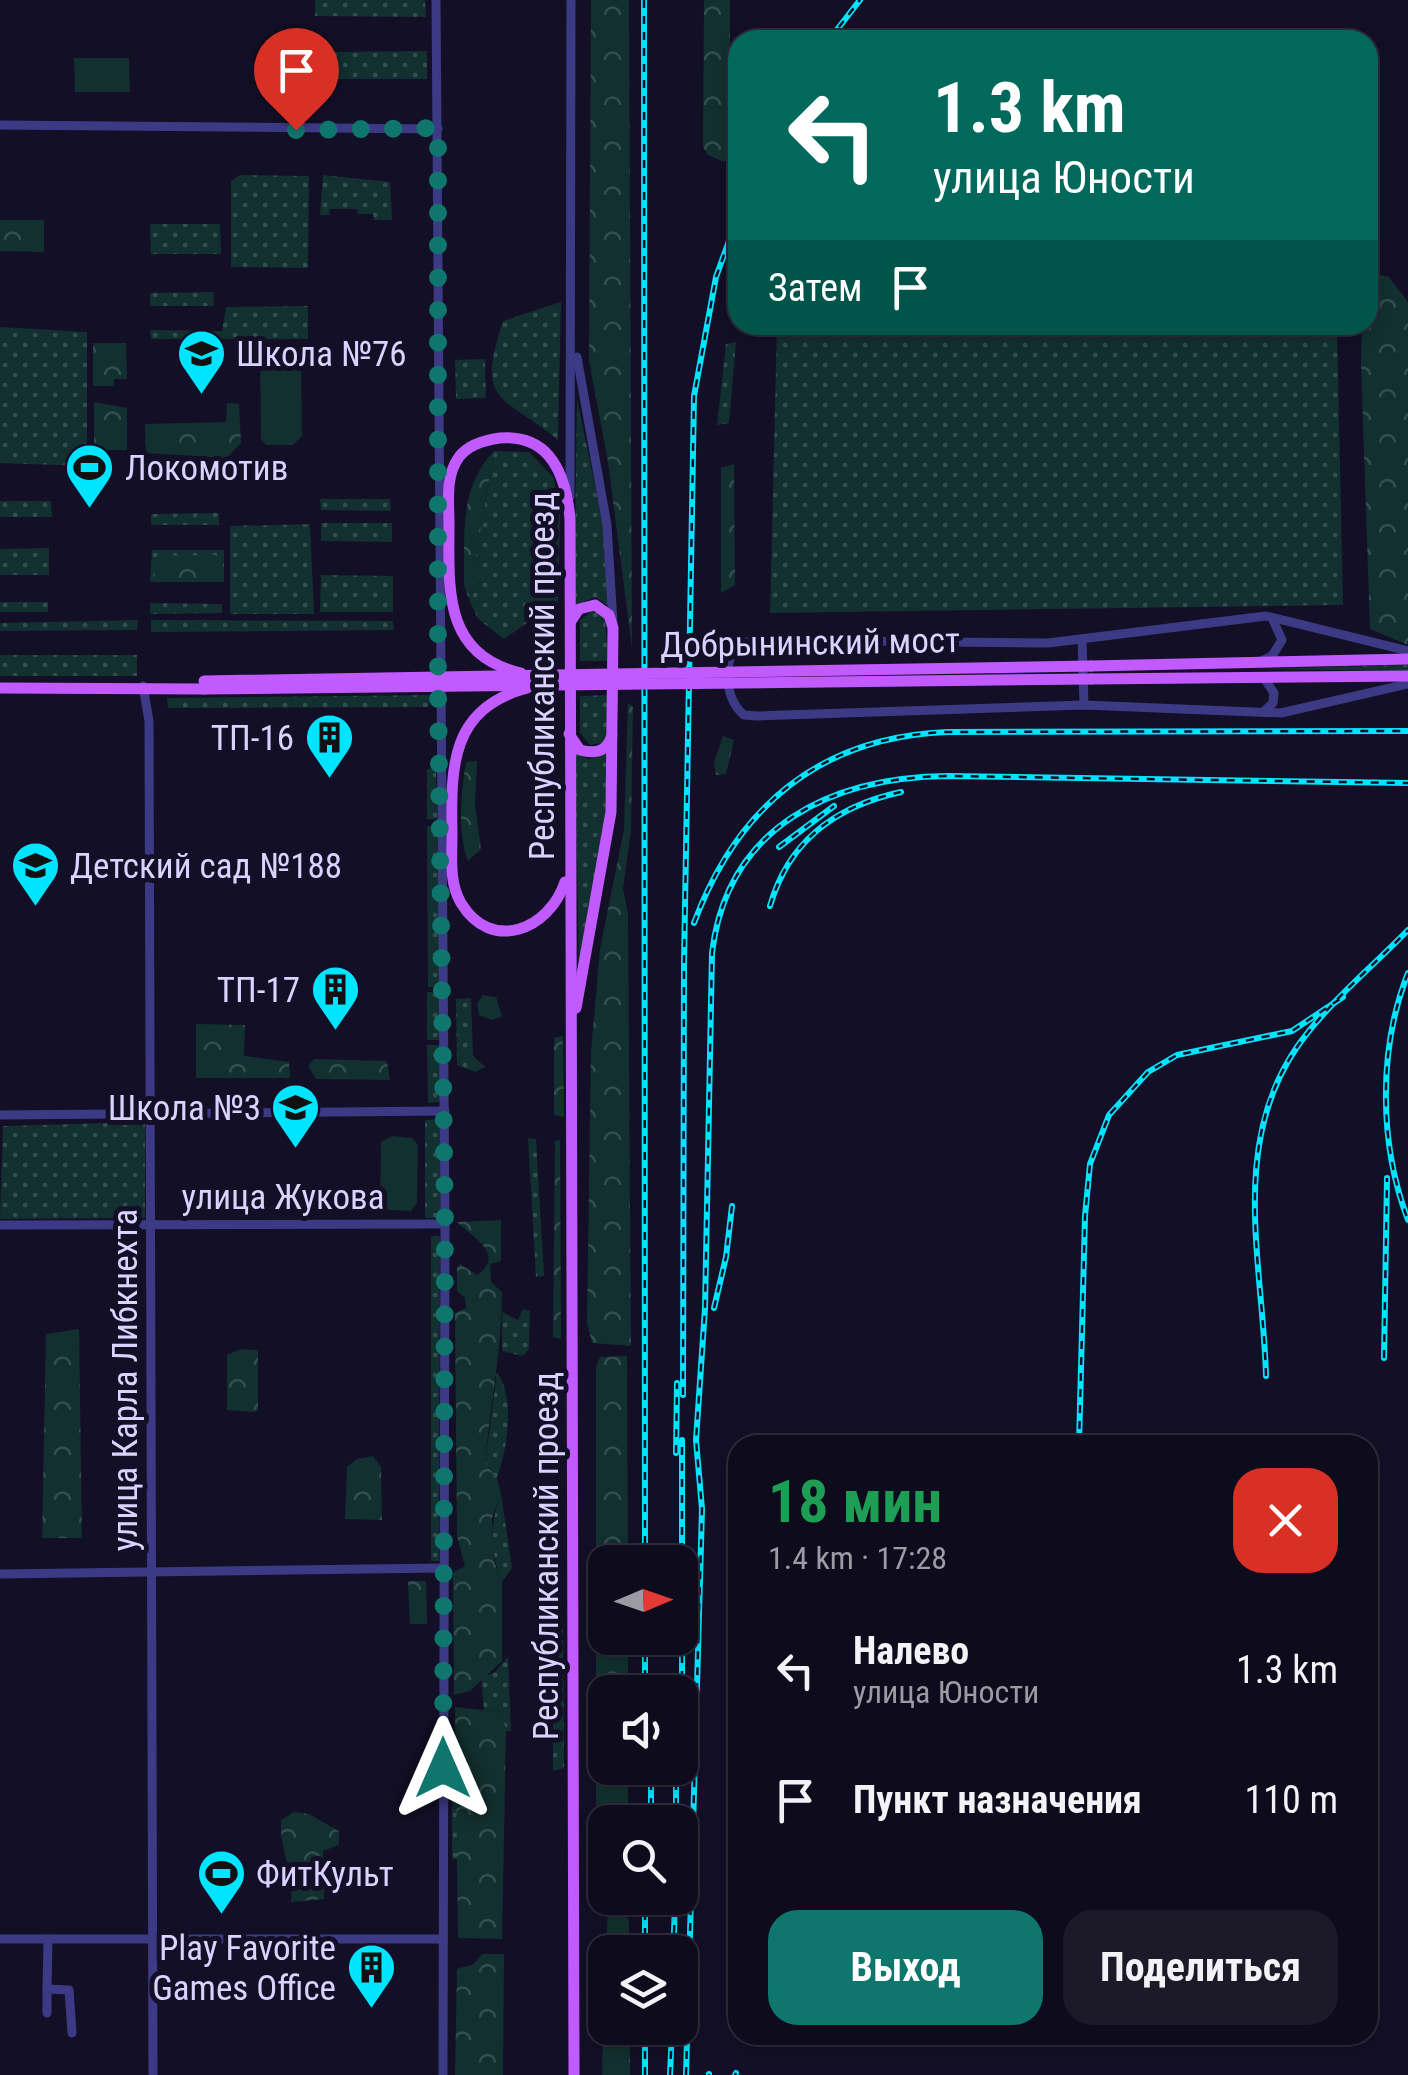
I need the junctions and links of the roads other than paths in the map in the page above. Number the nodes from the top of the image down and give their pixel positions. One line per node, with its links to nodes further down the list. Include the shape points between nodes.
1 (436, 0): 4 (street)
2 (571, 0): 5 (street, Республиканский проезд)
3 (0, 125): 4 (street)
4 (438, 128): 27 (street)
5 (572, 314): 6 (street, Республиканский проезд); 9 (street, Республиканский проезд, via 607,524)
6 (570, 518): 8 (main road, Республиканский проезд); 17 (main road, via 555,462 522,439 494,439 466,450 452,471 455,620 494,663)
7 (1266, 616): 10 (street); 11 (street); 13 (street, via 1282,640)
8 (570, 626): 9 (main road, via 579,608 594,606 609,615); 24 (main road, Республиканский проезд)
9 (613, 628): 23 (main road, Республиканский проезд)
10 (1082, 639): 21 (street); 21 (street, via 756,640 738,644 729,666 734,704 749,716)
11 (1408, 651)
12 (1408, 659): 13 (main road)
13 (1260, 662): 14 (main road)
14 (1091, 672): 15 (main road); 17 (main road, Добрынинский мост, bridge)
15 (1262, 676): 16 (main road); 22 (street, via 1274,692 1267,711)
16 (1408, 676)
17 (530, 681): 19 (main road, Добрынинский мост, bridge); 25 (main road, via 477,716 457,746 451,786 456,892 469,914 506,930 534,924 562,891)
18 (1408, 684): 22 (street)
19 (143, 686): 20 (main road, Добрынинский мост); 28 (street, улица Карла Либкнехта, via 149,721)
20 (0, 688)
21 (1084, 705): 22 (street)
22 (1257, 714)
23 (614, 727): 24 (main road, via 597,753 580,750); 26 (main road, Республиканский проезд, via 610,824)
24 (569, 734): 25 (main road, Республиканский проезд)
25 (569, 863): 26 (main road, Республиканский проезд)
26 (571, 1037): 45 (main road, Республиканский проезд)
27 (445, 1111): 28 (street); 31 (street)
28 (153, 1114): 29 (street); 30 (street, улица Карла Либкнехта)
29 (0, 1116)
30 (153, 1224): 31 (street, улица Жукова); 32 (street, улица Жукова); 34 (street, улица Карла Либкнехта)
31 (445, 1224): 33 (street)
32 (0, 1225)
33 (442, 1568): 34 (street); 39 (street)
34 (152, 1573): 35 (street); 38 (street, улица Карла Либкнехта)
35 (0, 1574)
36 (0, 1938): 37 (street)
37 (48, 1939): 38 (street); 40 (street)
38 (152, 1939): 39 (street); 43 (street, улица Карла Либкнехта)
39 (444, 1939): 44 (street)
40 (48, 1989): 41 (street); 42 (street, via 70,1990)
41 (47, 2013)
42 (72, 2033)
43 (153, 2075)
44 (443, 2075)
45 (574, 2075)

